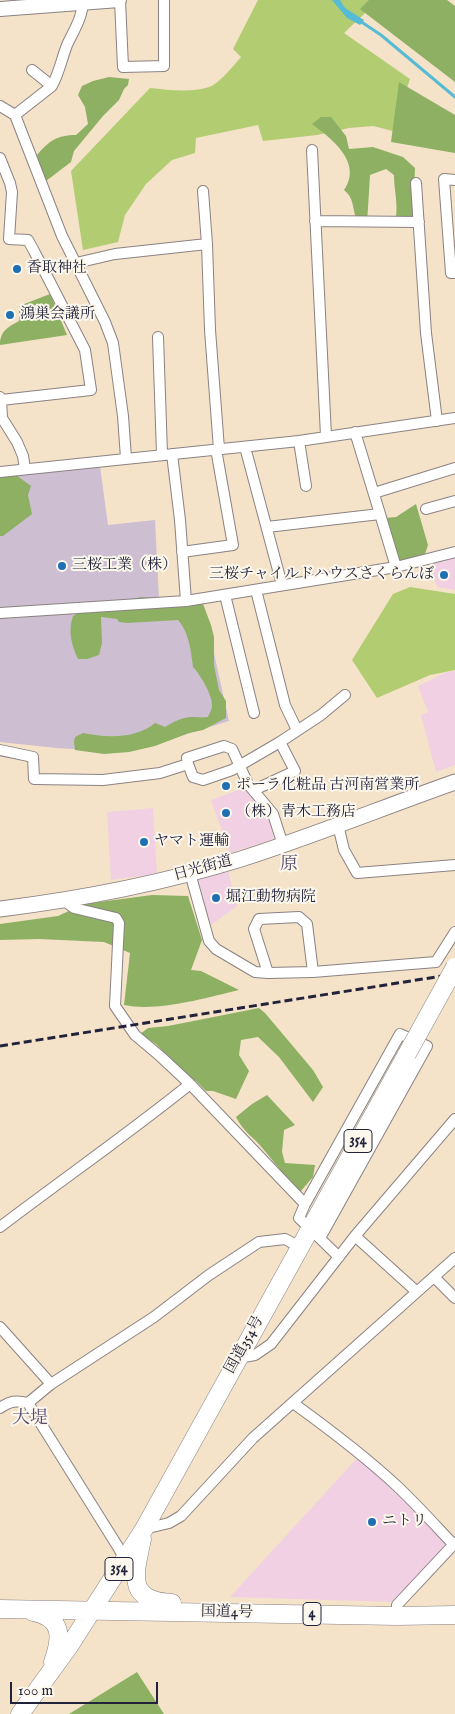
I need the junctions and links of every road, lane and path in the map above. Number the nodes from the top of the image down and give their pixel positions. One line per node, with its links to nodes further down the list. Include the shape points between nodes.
1 (120, 0): 2 (street, via 123,67 164,66); 3 (street)
2 (164, 0)
3 (83, 2): 4 (street); 6 (street, via 80,19)
4 (0, 9)
5 (32, 70): 6 (street)
6 (52, 86): 8 (street)
7 (0, 106): 8 (street)
8 (15, 115): 17 (street, via 62,236)
9 (312, 150): 14 (street)
10 (0, 158): 20 (street, via 12,192 9,239 28,240 85,350 91,390)
11 (455, 180): 18 (street, via 444,179 451,273)
12 (416, 183): 15 (street)
13 (203, 191): 16 (street)
14 (315, 221): 15 (street); 24 (street)
15 (419, 222): 22 (street, via 426,334)
16 (207, 244): 17 (street, via 115,254); 27 (street)
17 (76, 263): 29 (street, via 113,343)
18 (455, 273)
19 (158, 337): 28 (street)
20 (0, 399): 31 (street, via 2,418 17,442)
21 (455, 418): 22 (street)
22 (437, 422): 23 (street)
23 (355, 432): 24 (street); 34 (street)
24 (326, 436): 25 (street)
25 (299, 441): 26 (street); 33 (street)
26 (245, 447): 27 (street); 38 (street)
27 (218, 449): 28 (street); 39 (street, via 233,545)
28 (167, 454): 29 (street); 39 (street, via 180,520)
29 (126, 458): 31 (street)
30 (455, 468): 34 (street)
31 (25, 469): 32 (street)
32 (0, 472)
33 (306, 486)
34 (374, 493): 37 (street)
35 (455, 501): 36 (street)
36 (426, 509)
37 (380, 514): 38 (street); 41 (street)
38 (267, 527): 42 (street)
39 (182, 552): 45 (street)
40 (455, 552): 41 (street)
41 (396, 567): 42 (street)
42 (282, 585): 43 (street)
43 (256, 590): 44 (street); 49 (street, via 285,705)
44 (225, 595): 45 (street); 48 (street)
45 (186, 601): 46 (street)
46 (0, 614)
47 (345, 695): 49 (street, via 321,716)
48 (254, 713)
49 (297, 730): 50 (street)
50 (280, 742): 53 (street); 55 (street, via 295,770)
51 (0, 750): 52 (street, via 33,758 34,779 103,780 160,773)
52 (188, 764): 53 (street, via 193,777 204,780); 53 (street, via 187,758 224,746 232,749)
53 (240, 766): 55 (street)
54 (455, 782): 56 (main road, 日光街道)
55 (254, 790): 57 (street, via 273,814)
56 (338, 825): 57 (main road, 日光街道); 58 (street, via 344,850 357,873)
57 (283, 845): 59 (main road, 日光街道)
58 (455, 865)
59 (190, 874): 60 (main road, 日光街道); 65 (street, via 209,941 216,949 255,972)
60 (62, 899): 61 (main road, 日光街道); 66 (street, via 74,908 116,918 120,923 115,1006 135,1035)
61 (0, 909)
62 (455, 932): 64 (street, via 436,962)
63 (455, 967): 70 (highway, 国道354号 / 354, bridge)
64 (313, 972): 65 (street); 65 (street, via 307,924 298,917 259,919 254,929)
65 (268, 973)
66 (190, 1084): 68 (street); 69 (street)
67 (455, 1119): 71 (street)
68 (305, 1204): 70 (street, via 299,1218); 70 (street, via 400,1034 426,1046)
69 (0, 1227)
70 (315, 1233): 72 (highway, 国道354号 / 354); 73 (street)
71 (355, 1236): 73 (street); 76 (street)
72 (300, 1247): 79 (highway, 国道354号 / 354); 80 (street, via 285,1239 259,1242 154,1317)
73 (339, 1257): 79 (street, via 271,1344 255,1355)
74 (455, 1258): 75 (street)
75 (434, 1277): 76 (street); 77 (street)
76 (417, 1292): 82 (street)
77 (455, 1298)
78 (0, 1327): 80 (street)
79 (238, 1358): 84 (highway, 国道354号 / 354)
80 (51, 1384): 81 (street)
81 (28, 1403): 83 (street, via 18,1400); 86 (street)
82 (293, 1403): 84 (street, via 253,1438 180,1516 169,1523); 85 (street, via 366,1458)
83 (0, 1408)
84 (144, 1529): 86 (highway, 国道354号 / 354); 90 (highway, via 136,1573 141,1593 154,1601 196,1604)
85 (454, 1544): 92 (street, via 397,1605)
86 (125, 1560): 89 (highway, 国道354号 / 354)
87 (0, 1609): 88 (highway, 国道4号 / 4)
88 (20, 1609): 89 (highway, 国道4号 / 4); 93 (highway, via 47,1616 57,1626 59,1643)
89 (94, 1610): 90 (highway, 国道4号 / 4); 93 (highway, 国道354号 / 354)
90 (216, 1613): 92 (highway, 国道4号 / 4)
91 (455, 1615): 92 (highway, 国道4号 / 4)
92 (397, 1616)
93 (47, 1677): 94 (highway, 国道354号 / 354)
94 (20, 1714)

